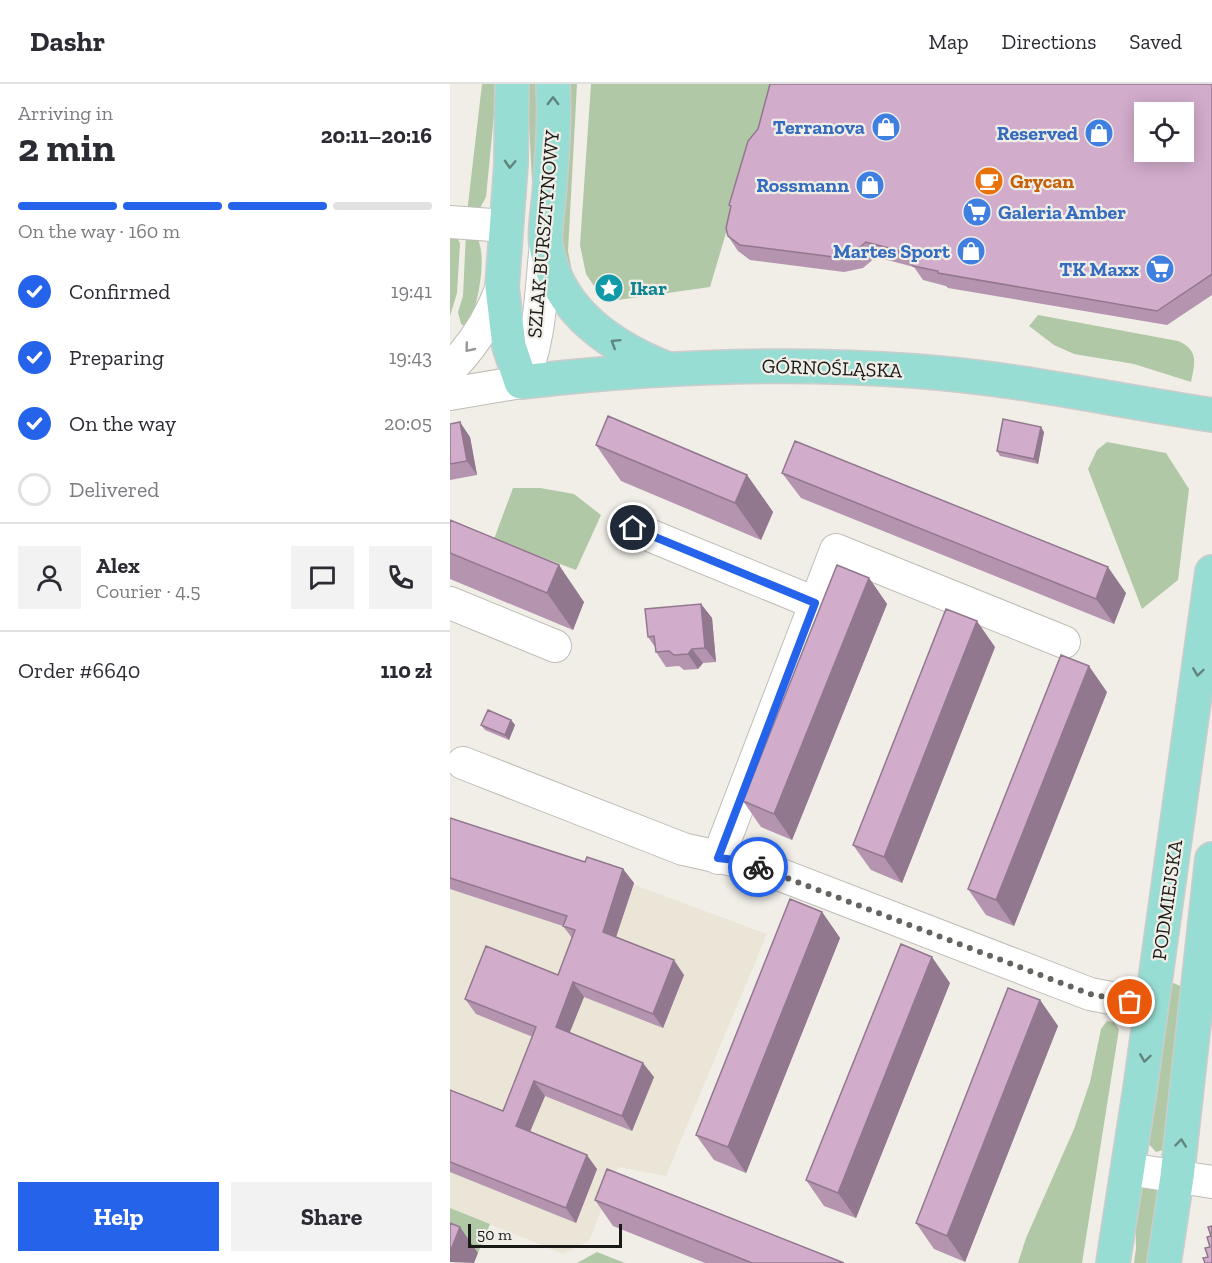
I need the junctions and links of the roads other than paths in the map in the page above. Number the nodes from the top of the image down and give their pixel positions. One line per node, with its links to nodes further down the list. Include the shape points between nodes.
1 (512, 84): 4 (main road, SZLAK BURSZTYNOWY, one-way to 4)
2 (553, 84): 5 (main road, SZLAK BURSZTYNOWY, one-way to 2)
3 (450, 222): 4 (street)
4 (506, 226): 6 (main road, SZLAK BURSZTYNOWY)
5 (546, 244): 8 (main road, one-way to 5, via 622,347 585,320 562,290); 9 (street, SZLAK BURSZTYNOWY, via 534,344)
6 (502, 287): 7 (street, one-way to 7, via 476,340); 9 (main road, SZLAK BURSZTYNOWY, via 509,346)
7 (450, 369)
8 (667, 369): 9 (main road, GÓRNOŚLĄSKA); 11 (main road, GÓRNOŚLĄSKA, via 776,366 916,371 1005,381)
9 (521, 382): 10 (street, GÓRNOŚLĄSKA)
10 (450, 394)
11 (1212, 415)
12 (633, 528): 15 (street)
13 (1212, 572): 21 (main road, PODMIEJSKA, one-way to 21)
14 (450, 603): 17 (street)
15 (815, 603): 16 (street, via 836,550); 19 (street)
16 (1064, 642)
17 (555, 646)
18 (463, 763): 19 (street, via 683,849)
19 (718, 858): 21 (street, via 755,865 1094,995)
20 (1212, 859): 23 (main road, PODMIEJSKA, one-way to 20)
21 (1152, 1006): 22 (main road, PODMIEJSKA, one-way to 22)
22 (1128, 1169): 23 (street); 25 (main road, PODMIEJSKA)
23 (1177, 1178): 24 (street); 26 (main road, PODMIEJSKA)
24 (1212, 1182)
25 (1113, 1263)
26 (1164, 1263)

